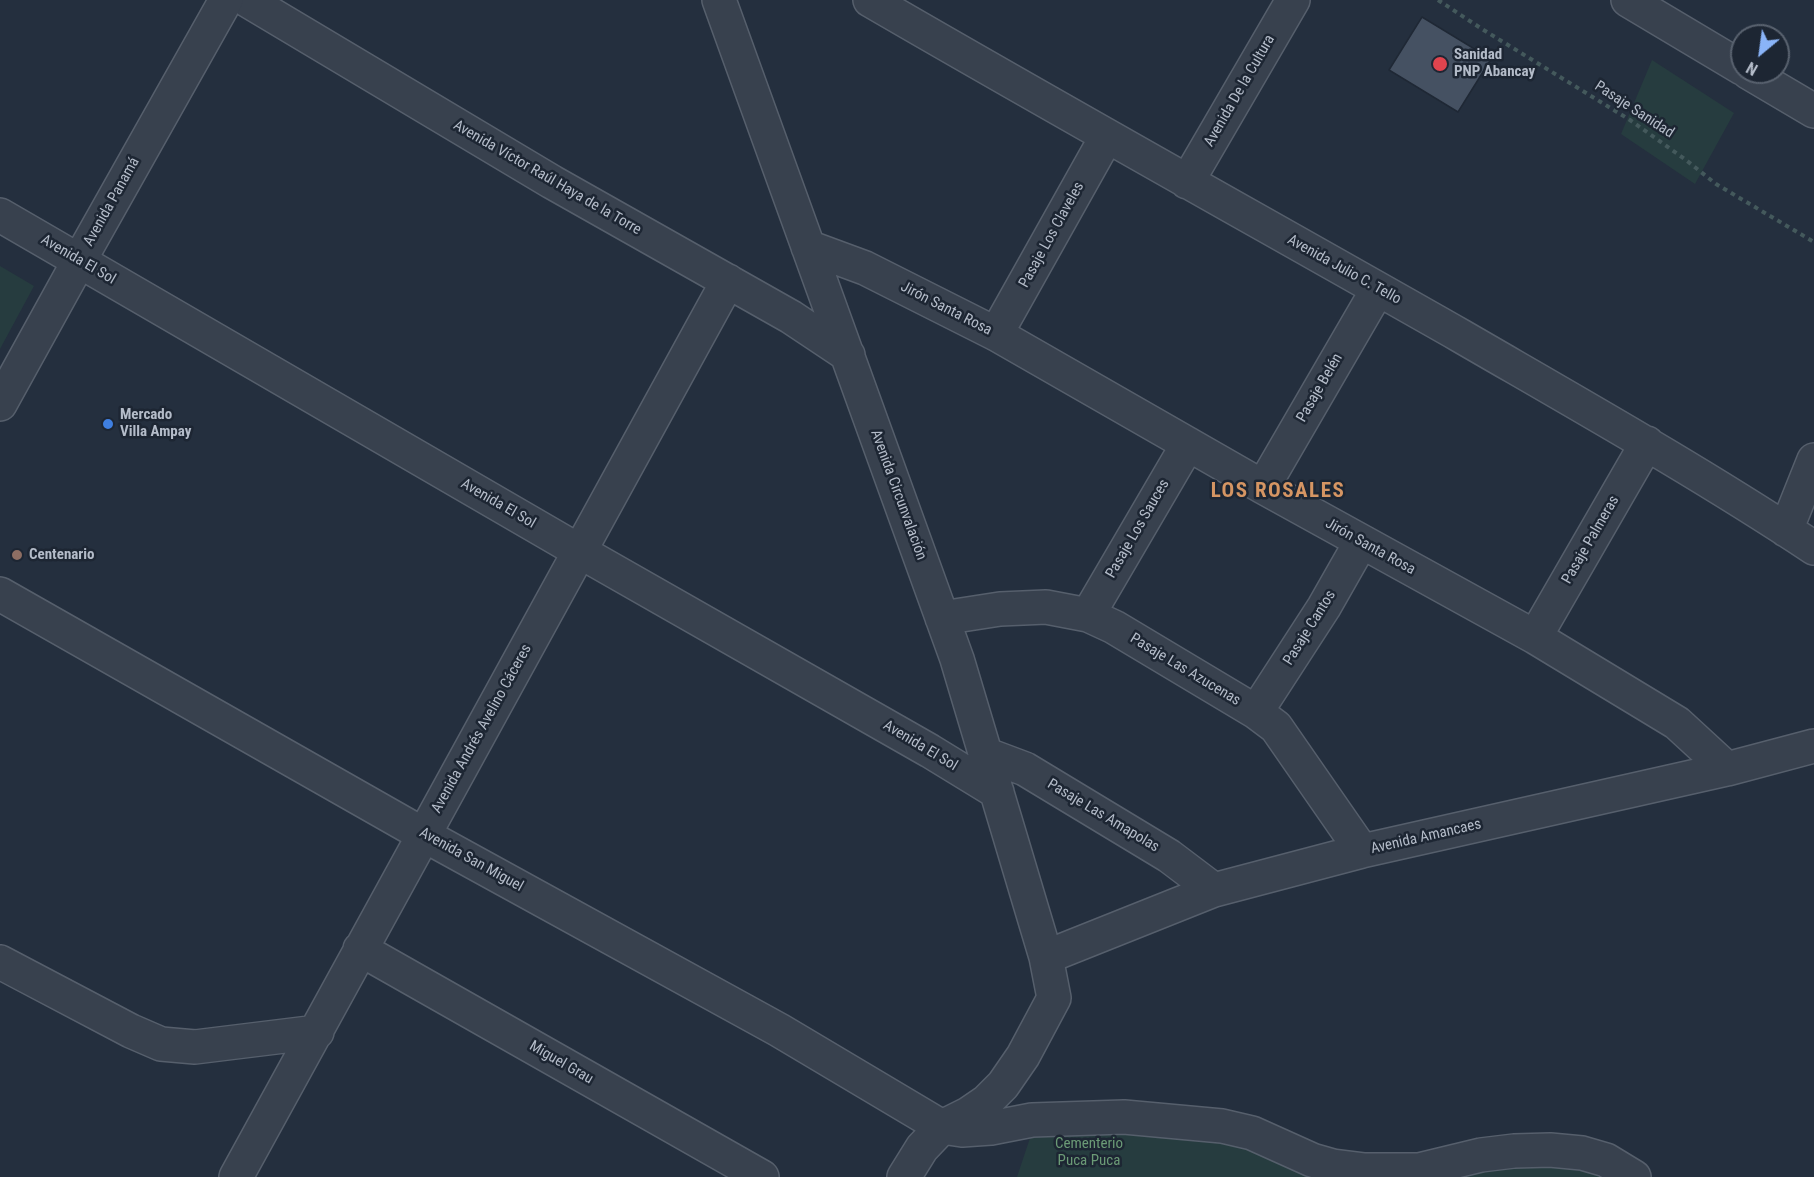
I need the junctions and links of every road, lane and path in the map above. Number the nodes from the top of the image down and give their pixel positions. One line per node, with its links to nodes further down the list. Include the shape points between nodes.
1 (226, 0): 16 (street, Avenida Panamá)
2 (247, 0): 17 (street, Avenida Víctor Raúl Haya de la Torre, via 552,182)
3 (718, 0): 15 (street, Avenida Circunvalación)
4 (870, 0): 11 (street, Avenida Julio C. Tello)
5 (1438, 0): 14 (path, Pasaje Sanidad, via 1630,120 1716,184)
6 (1290, 1): 12 (street, Avenida De la Cultura)
7 (1639, 3): 8 (street)
8 (1730, 60)
9 (1768, 84): 10 (street)
10 (1814, 111)
11 (1107, 136): 12 (street, Avenida Julio C. Tello); 19 (street, Pasaje Los Claveles)
12 (1187, 182): 18 (street, Avenida Julio C. Tello)
13 (0, 215): 16 (street, Avenida El Sol)
14 (1814, 242)
15 (808, 246): 19 (street, Jirón Santa Rosa, via 865,268); 20 (street, Avenida Circunvalación)
16 (79, 261): 21 (street, Avenida Panamá); 29 (street, Avenida El Sol)
17 (728, 281): 20 (street, Avenida Víctor Raúl Haya de la Torre); 29 (street, Avenida Andrés Avelino Cáceres)
18 (1378, 289): 22 (street, Avenida Julio C. Tello); 25 (street, Pasaje Belén)
19 (996, 334): 23 (street, Jirón Santa Rosa)
20 (848, 355): 32 (street, Avenida Circunvalación)
21 (0, 404)
22 (1647, 443): 26 (street, Avenida Julio C. Tello); 33 (street, Pasaje Palmeras)
23 (1188, 444): 25 (street, Jirón Santa Rosa); 31 (street, Pasaje Los Sauces)
24 (1814, 459): 26 (street)
25 (1263, 487): 27 (street, Jirón Santa Rosa)
26 (1786, 530): 28 (street, Avenida Julio C. Tello)
27 (1361, 542): 33 (street, Jirón Santa Rosa); 34 (street, Pasaje Cantos, via 1324,608)
28 (1814, 548)
29 (579, 551): 38 (street, Avenida El Sol); 39 (street, Avenida Andrés Avelino Cáceres)
30 (0, 594): 39 (street, Avenida San Miguel)
31 (1088, 615): 32 (street, Pasaje Las Azucenas, via 1046,607); 34 (street, Pasaje Las Azucenas)
32 (942, 618): 36 (street, Avenida Circunvalación)
33 (1535, 637): 37 (street, Jirón Santa Rosa, via 1677,723)
34 (1256, 712): 40 (street, Pasaje Las Azucenas, via 1276,727)
35 (1814, 746): 37 (street, Avenida Amancaes)
36 (985, 754): 38 (street, Avenida Circunvalación); 41 (street, Pasaje Las Amapolas, via 1025,769 1168,856)
37 (1727, 769): 40 (street, Avenida Amancaes)
38 (997, 792): 43 (street, Avenida Circunvalación)
39 (424, 835): 42 (street, Avenida Andrés Avelino Cáceres); 46 (street, Avenida San Miguel, via 780,1030)
40 (1362, 851): 41 (street, Avenida Amancaes)
41 (1214, 890): 43 (street, Avenida Amancaes)
42 (360, 949): 45 (street, Avenida Andrés Avelino Cáceres); 48 (street, Miguel Grau)
43 (1046, 957): 46 (street, Avenida Circunvalación, via 1054,998 1023,1056 987,1101)
44 (0, 962): 45 (street, via 161,1044 195,1047)
45 (317, 1032): 47 (street, Avenida Andrés Avelino Cáceres)
46 (942, 1127): 49 (street, via 922,1148); 50 (street, via 962,1130 1032,1120 1124,1118 1222,1126 1252,1133 1312,1160 1365,1170 1419,1170 1481,1155 1550,1150 1606,1160)
47 (236, 1177)
48 (762, 1177)
49 (904, 1177)
50 (1634, 1177)

